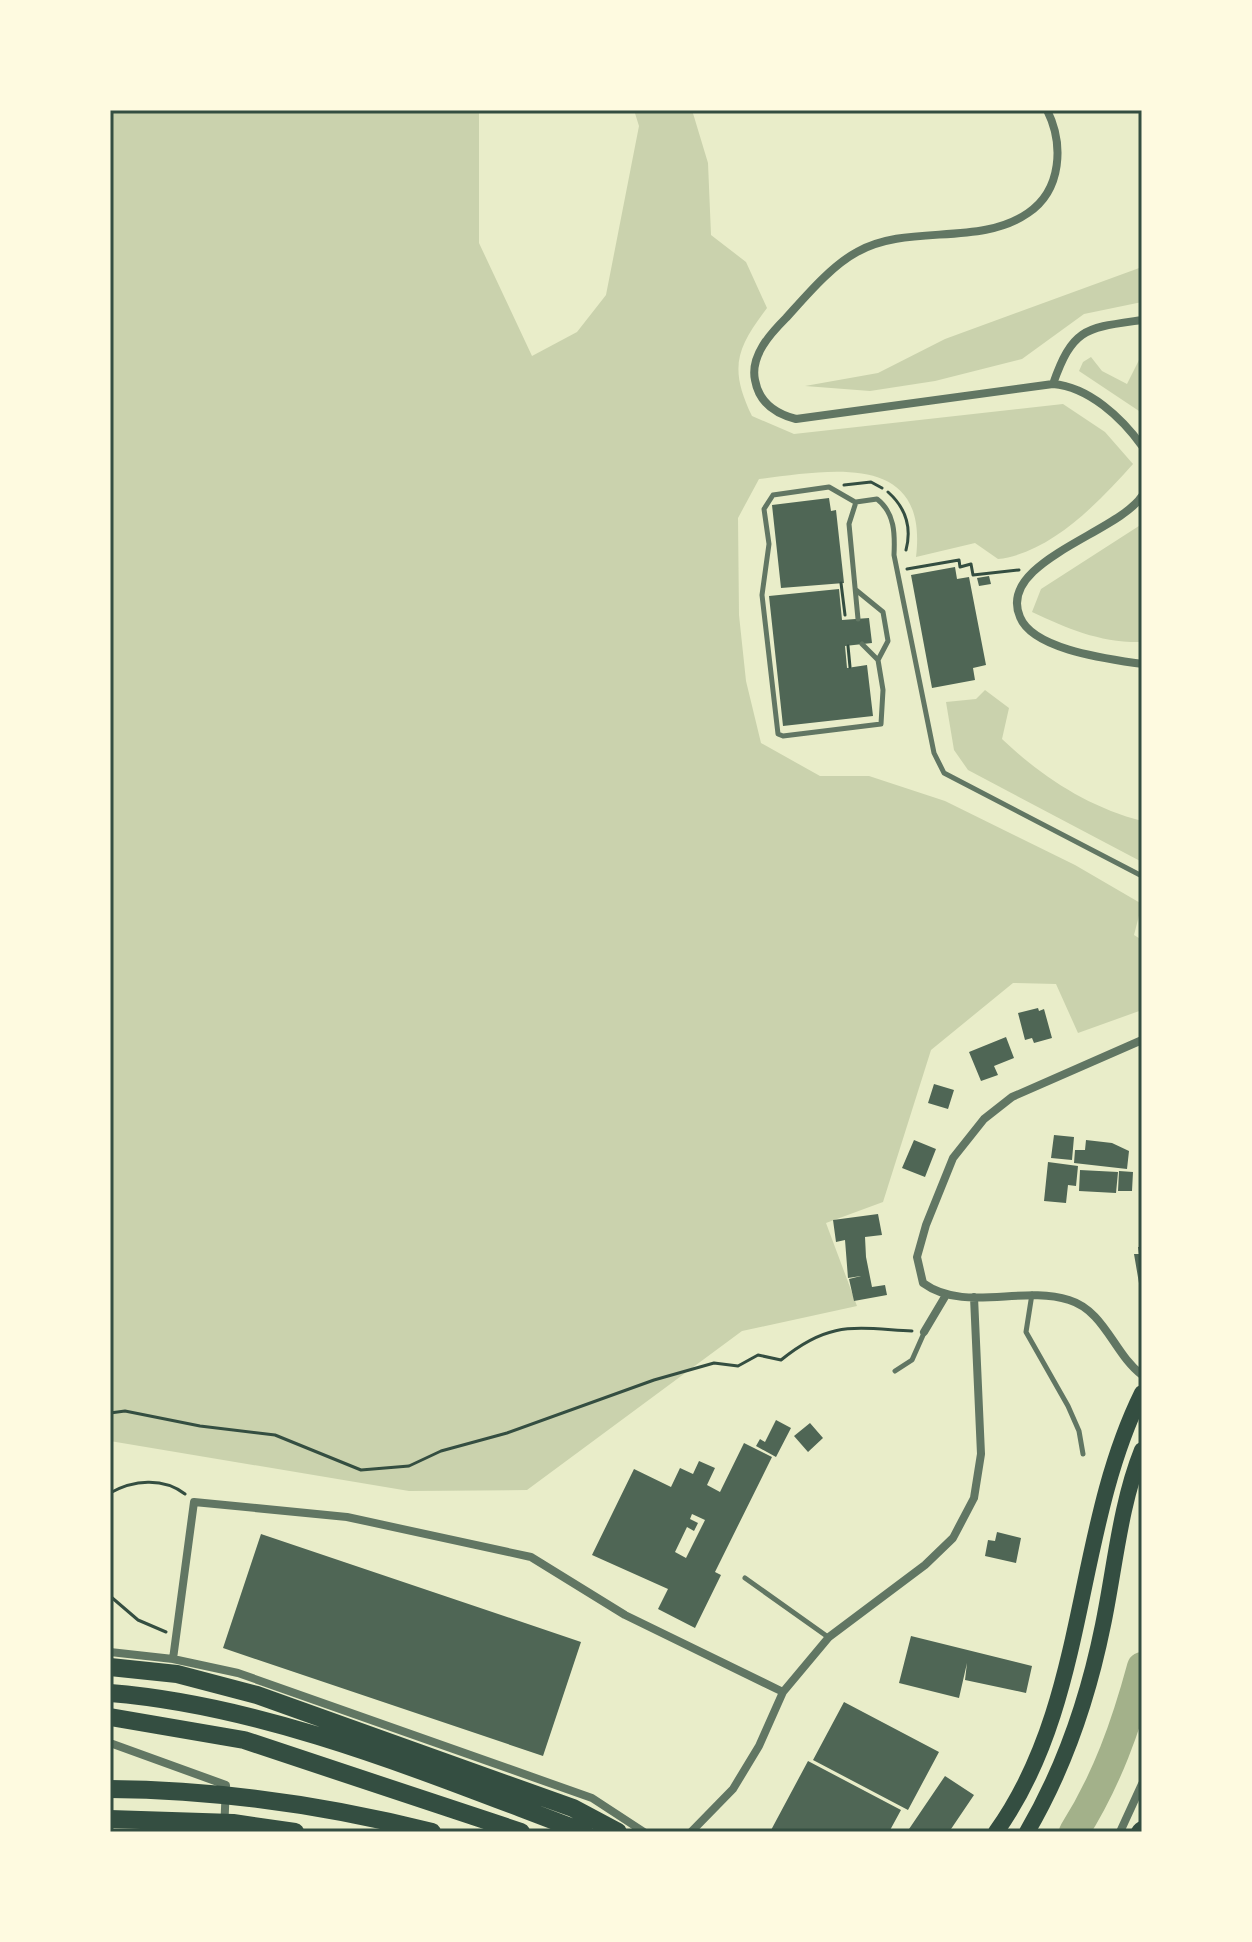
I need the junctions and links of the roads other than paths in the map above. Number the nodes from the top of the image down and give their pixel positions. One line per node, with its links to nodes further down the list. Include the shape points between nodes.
1 (1047, 110): 3 (street, via 1059,142 1058,163 1049,191 1029,213 1005,225 883,243 857,252 779,325 760,349 754,377 764,402 796,419)
2 (1142, 320): 3 (street, via 1092,327 1065,348)
3 (1053, 384): 4 (street, via 1067,385 1106,408)
4 (1142, 446)
5 (1142, 496): 11 (street, via 1124,514 1026,578 1016,599 1022,624 1032,635)
6 (856, 502): 7 (lane, via 849,524); 10 (lane, via 829,487 773,495 764,509 769,544 762,595 778,734 881,724); 12 (lane, via 877,499 894,524 894,555 934,753 944,773)
7 (856, 590): 8 (lane); 10 (lane, via 883,612 888,641)
8 (858, 619)
9 (862, 644): 10 (lane)
10 (878, 660)
11 (1142, 664)
12 (1142, 876)
13 (1142, 1040): 15 (street, via 1012,1097 984,1119 953,1158 917,1257 923,1283)
14 (1032, 1293): 16 (street); 19 (street, via 1072,1300 1100,1321); 22 (lane, via 1026,1332 1068,1406)
15 (946, 1295): 16 (street); 17 (street)
16 (974, 1297): 24 (street, via 981,1454 974,1498 953,1538 925,1565)
17 (924, 1332): 18 (lane, via 912,1360)
18 (895, 1371)
19 (1142, 1375)
20 (1142, 1393): 43 (main road, via 1103,1495 1063,1686 1038,1755)
21 (1142, 1450): 44 (main road, via 1085,1702 1064,1762)
22 (1083, 1454)
23 (745, 1578): 24 (lane)
24 (829, 1637): 28 (street)
25 (110, 1652): 26 (street)
26 (173, 1659): 28 (street, via 194,1502 347,1517 531,1557 625,1615); 41 (street, via 238,1673 549,1781 592,1798)
27 (110, 1667): 40 (highway, via 177,1674 257,1695 573,1808)
28 (783, 1692): 42 (street, via 733,1789)
29 (110, 1693): 39 (highway, via 271,1723)
30 (110, 1717): 38 (highway, via 244,1740)
31 (110, 1743): 35 (street, via 226,1785)
32 (1142, 1784): 45 (street)
33 (110, 1789): 37 (highway, via 290,1801)
34 (110, 1819): 36 (highway, via 233,1823)
35 (224, 1832)
36 (295, 1832)
37 (432, 1832)
38 (521, 1832)
39 (584, 1832)
40 (618, 1832)
41 (644, 1832)
42 (691, 1832)
43 (996, 1832)
44 (1027, 1832)
45 (1120, 1832)

